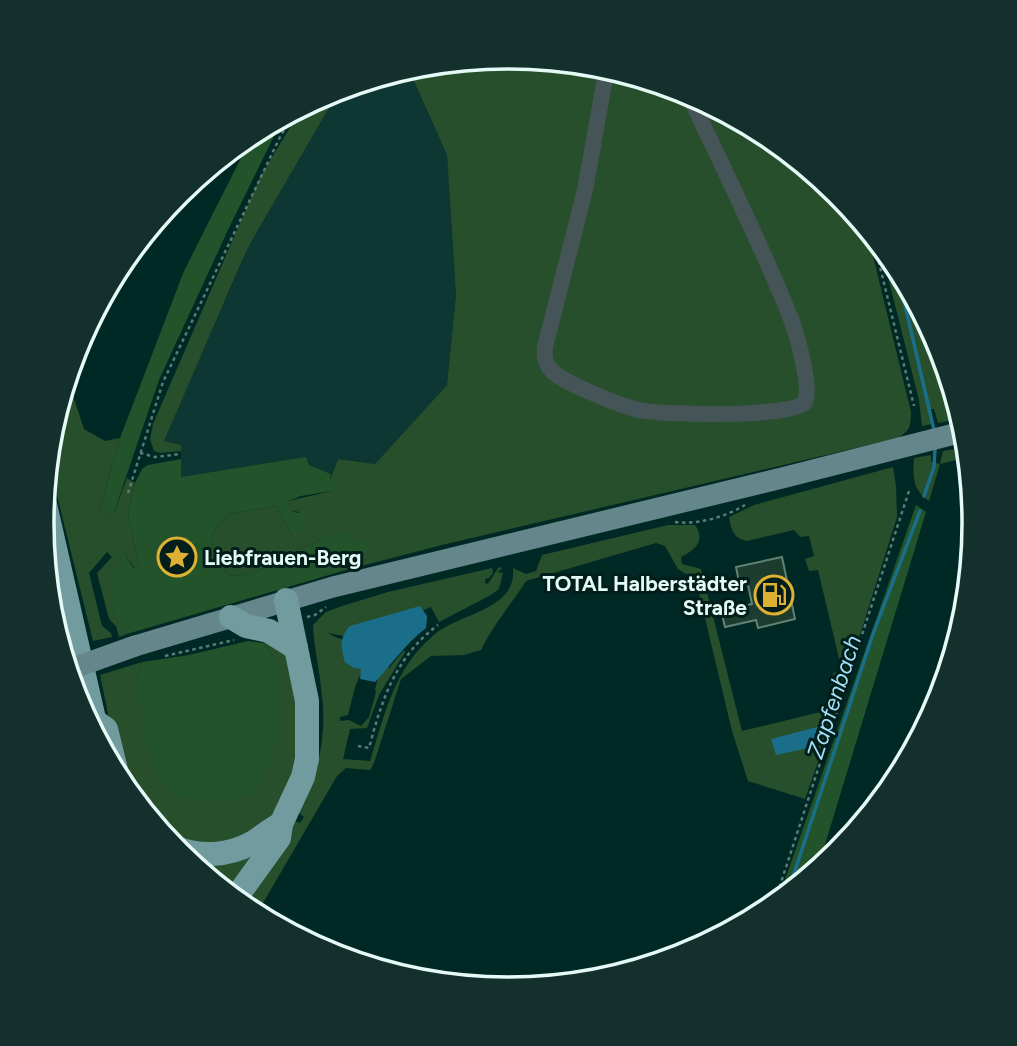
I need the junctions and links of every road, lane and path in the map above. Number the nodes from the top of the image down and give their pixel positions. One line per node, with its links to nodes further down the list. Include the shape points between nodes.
1 (605, 79): 2 (lane, via 585,190 545,347 547,365 561,379 638,410 718,414 798,408 804,404 806,388 790,317)
2 (696, 110)
3 (286, 127): 7 (path, via 163,382)
4 (878, 260): 5 (path)
5 (914, 406)
6 (954, 433): 15 (main road, via 406,569)
7 (140, 453): 8 (path, via 155,457); 10 (path)
8 (181, 454)
9 (909, 491): 25 (path)
10 (128, 493)
11 (754, 500): 12 (path, via 729,514 693,522)
12 (667, 521)
13 (55, 547): 21 (highway)
14 (331, 603): 15 (path, via 315,615)
15 (289, 610): 17 (main road); 18 (highway)
16 (438, 625): 22 (path, via 420,638 394,676 369,748)
17 (234, 628): 18 (highway, via 269,631); 19 (path, via 176,654); 20 (main road, bridge, via 135,646)
18 (296, 648): 23 (highway, via 307,701 309,744 303,777)
19 (155, 657)
20 (77, 667)
21 (89, 698)
22 (358, 746)
23 (281, 824): 24 (highway, via 228,852); 26 (highway, via 279,838)
24 (196, 852)
25 (779, 887)
26 (241, 890)

